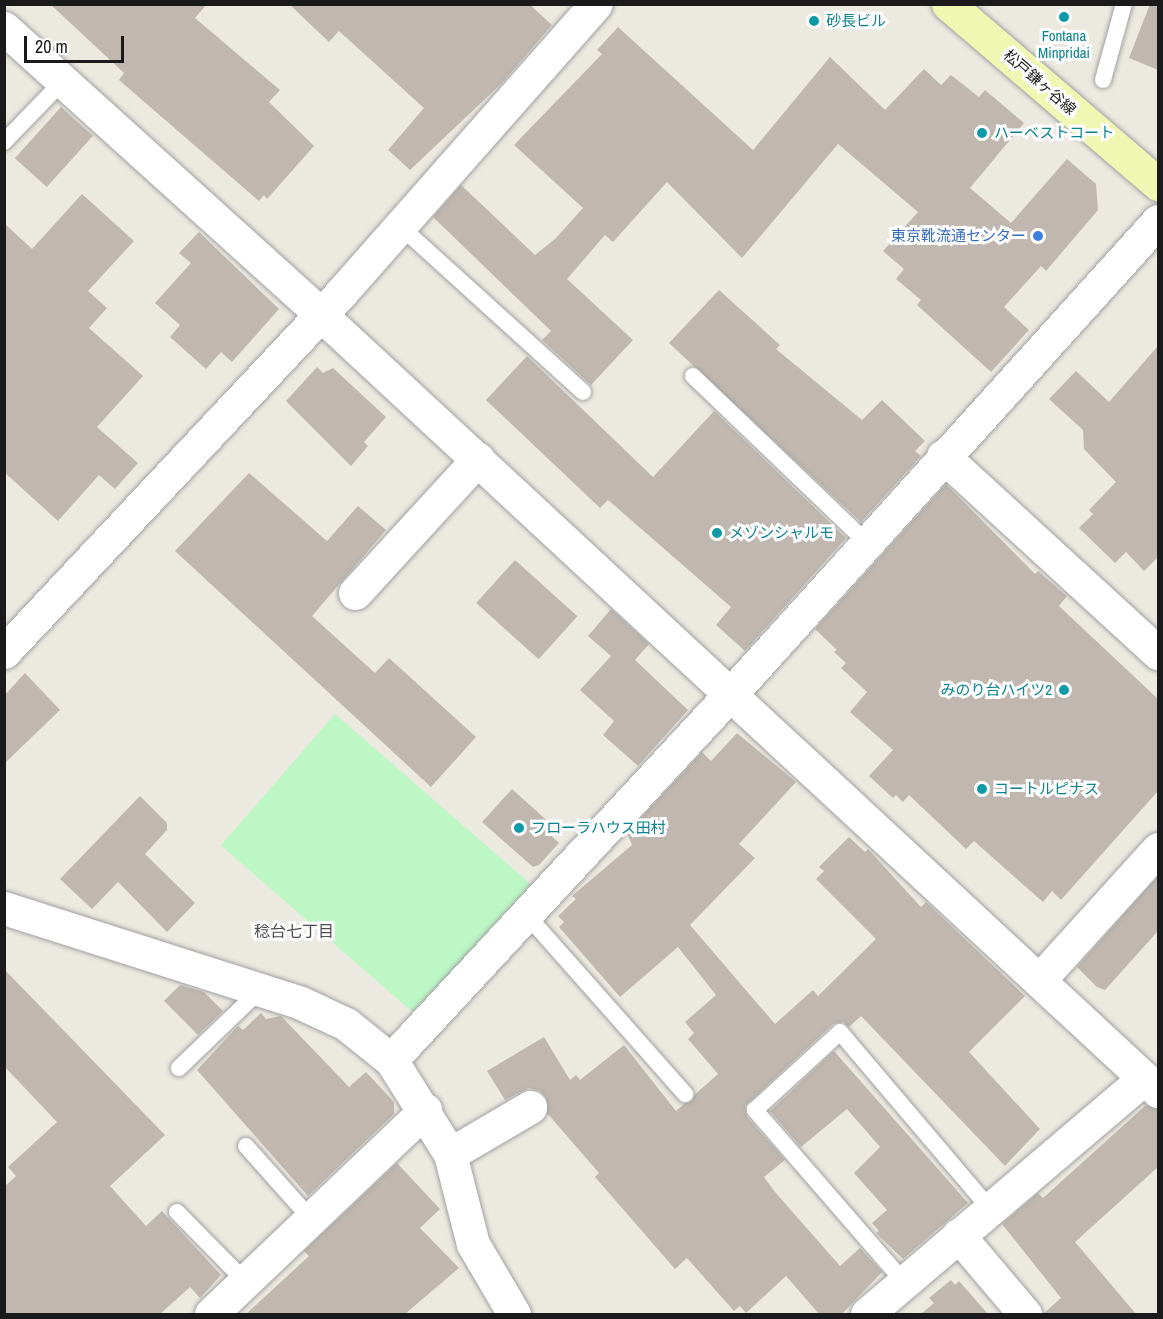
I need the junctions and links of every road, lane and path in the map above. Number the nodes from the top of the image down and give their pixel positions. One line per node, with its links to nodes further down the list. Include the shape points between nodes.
1 (596, 4): 10 (street)
2 (948, 4): 8 (main road, 松戸鎌ヶ谷線)
3 (1124, 4): 5 (lane)
4 (4, 28): 6 (street)
5 (1102, 80)
6 (63, 81): 7 (lane); 11 (street)
7 (4, 142)
8 (1158, 184)
9 (1158, 221): 14 (street)
10 (400, 226): 11 (street); 13 (lane)
11 (321, 314): 15 (street); 18 (street)
12 (693, 376): 16 (lane)
13 (583, 392)
14 (943, 456): 16 (street); 19 (street)
15 (478, 459): 17 (street); 20 (street)
16 (867, 543): 20 (street)
17 (355, 593)
18 (4, 652)
19 (1158, 653)
20 (729, 695): 23 (street); 24 (street)
21 (1158, 849): 24 (street)
22 (7, 912): 25 (street)
23 (525, 913): 26 (street); 29 (lane)
24 (1041, 978): 28 (street)
25 (261, 989): 26 (street, via 346,1024); 27 (lane)
26 (391, 1059): 31 (street)
27 (179, 1068)
28 (1151, 1084): 34 (street)
29 (685, 1094)
30 (530, 1107): 33 (street)
31 (424, 1110): 33 (street); 36 (street)
32 (246, 1146): 36 (lane)
33 (450, 1154): 40 (street, via 473,1244)
34 (990, 1208): 37 (street); 38 (lane, via 840,1032 755,1110)
35 (177, 1212): 39 (lane)
36 (311, 1219): 39 (street)
37 (958, 1235): 38 (street); 42 (street)
38 (904, 1282): 41 (street)
39 (229, 1304)
40 (514, 1314)
41 (867, 1314)
42 (1025, 1314)

